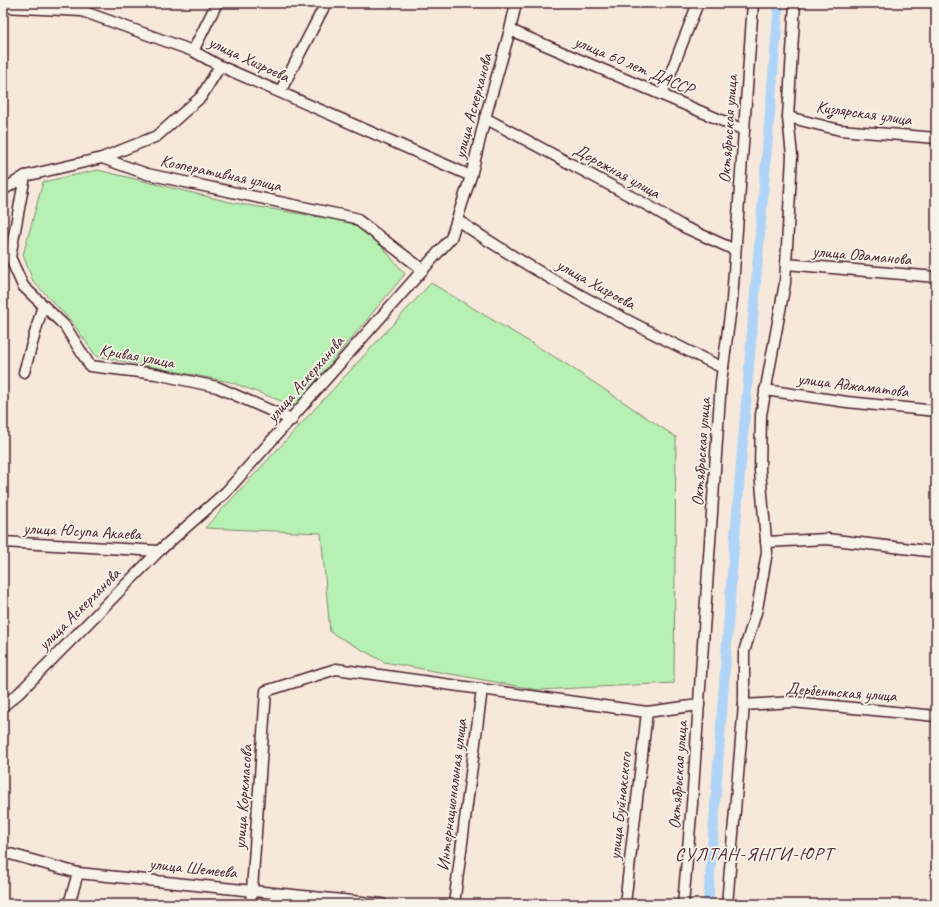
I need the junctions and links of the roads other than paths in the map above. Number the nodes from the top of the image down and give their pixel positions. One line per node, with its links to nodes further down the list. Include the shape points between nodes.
1 (73, 3): 9 (street)
2 (217, 3): 11 (street)
3 (326, 3): 13 (street)
4 (516, 3): 10 (street, улица Аскерханова)
5 (698, 3): 14 (street)
6 (753, 3): 17 (street, Октябрьская улица)
7 (795, 3): 15 (street)
8 (3, 7): 9 (street, улица Хизроева)
9 (84, 7): 11 (street, улица Хизроева)
10 (510, 30): 14 (street, улица 60 лет ДАССР); 16 (street, улица Аскерханова)
11 (193, 52): 12 (street, улица Хизроева)
12 (220, 66): 13 (street, улица Хизроева); 19 (street, via 201,97 157,136)
13 (280, 92): 21 (street, улица Хизроева)
14 (662, 95): 17 (street, улица 60 лет ДАССР)
15 (788, 117): 18 (street, Кизлярская улица, via 840,130); 25 (street, via 792,156)
16 (485, 118): 21 (street, улица Аскерханова); 24 (street, Дорожная улица, via 684,227)
17 (744, 130): 24 (street, Октябрьская улица)
18 (936, 138)
19 (102, 158): 20 (street); 26 (street, Кооперативная улица, via 147,174 356,218)
20 (25, 176): 22 (street); 28 (street, Кривая улица, via 10,257 23,286)
21 (472, 176): 23 (street, улица Аскерханова)
22 (3, 190)
23 (457, 220): 26 (street, улица Аскерханова, via 451,238); 29 (street, улица Хизроева, via 500,249 647,331)
24 (736, 250): 29 (street, Октябрьская улица)
25 (786, 264): 27 (street, улица Одаманова); 31 (street)
26 (422, 270): 33 (street, улица Аскерханова)
27 (936, 277)
28 (43, 305): 30 (street); 33 (street, Кривая улица, via 65,326 90,366 156,374 217,387)
29 (723, 368): 39 (street, Октябрьская улица)
30 (24, 372)
31 (765, 390): 32 (street, улица Аджаматова); 35 (street, via 761,414 760,471)
32 (936, 411)
33 (292, 420): 36 (street, улица Аскерханова, via 226,492)
34 (3, 542): 36 (street, улица Юсупа Акаева)
35 (766, 542): 37 (street, via 828,539); 40 (street, via 767,552 757,608 744,652)
36 (159, 551): 41 (street, улица Аскерханова, via 19,693)
37 (936, 552)
38 (482, 689): 42 (street); 46 (street, улица Коркмасова, via 336,669 266,691); 50 (street, Интернациональная улица)
39 (699, 705): 42 (street); 52 (street, Октябрьская улица)
40 (744, 705): 43 (street, Дербентская улица, via 792,702); 53 (street)
41 (3, 706)
42 (646, 712): 51 (street, улица Буйнакского)
43 (936, 716)
44 (3, 852): 45 (street, улица Шемеева)
45 (78, 873): 46 (street, улица Шемеева); 47 (street)
46 (252, 890): 48 (street, улица Коркмасова); 49 (street, улица Шемеева)
47 (69, 904)
48 (251, 904)
49 (382, 904)
50 (454, 904)
51 (625, 904)
52 (683, 904)
53 (727, 904)

